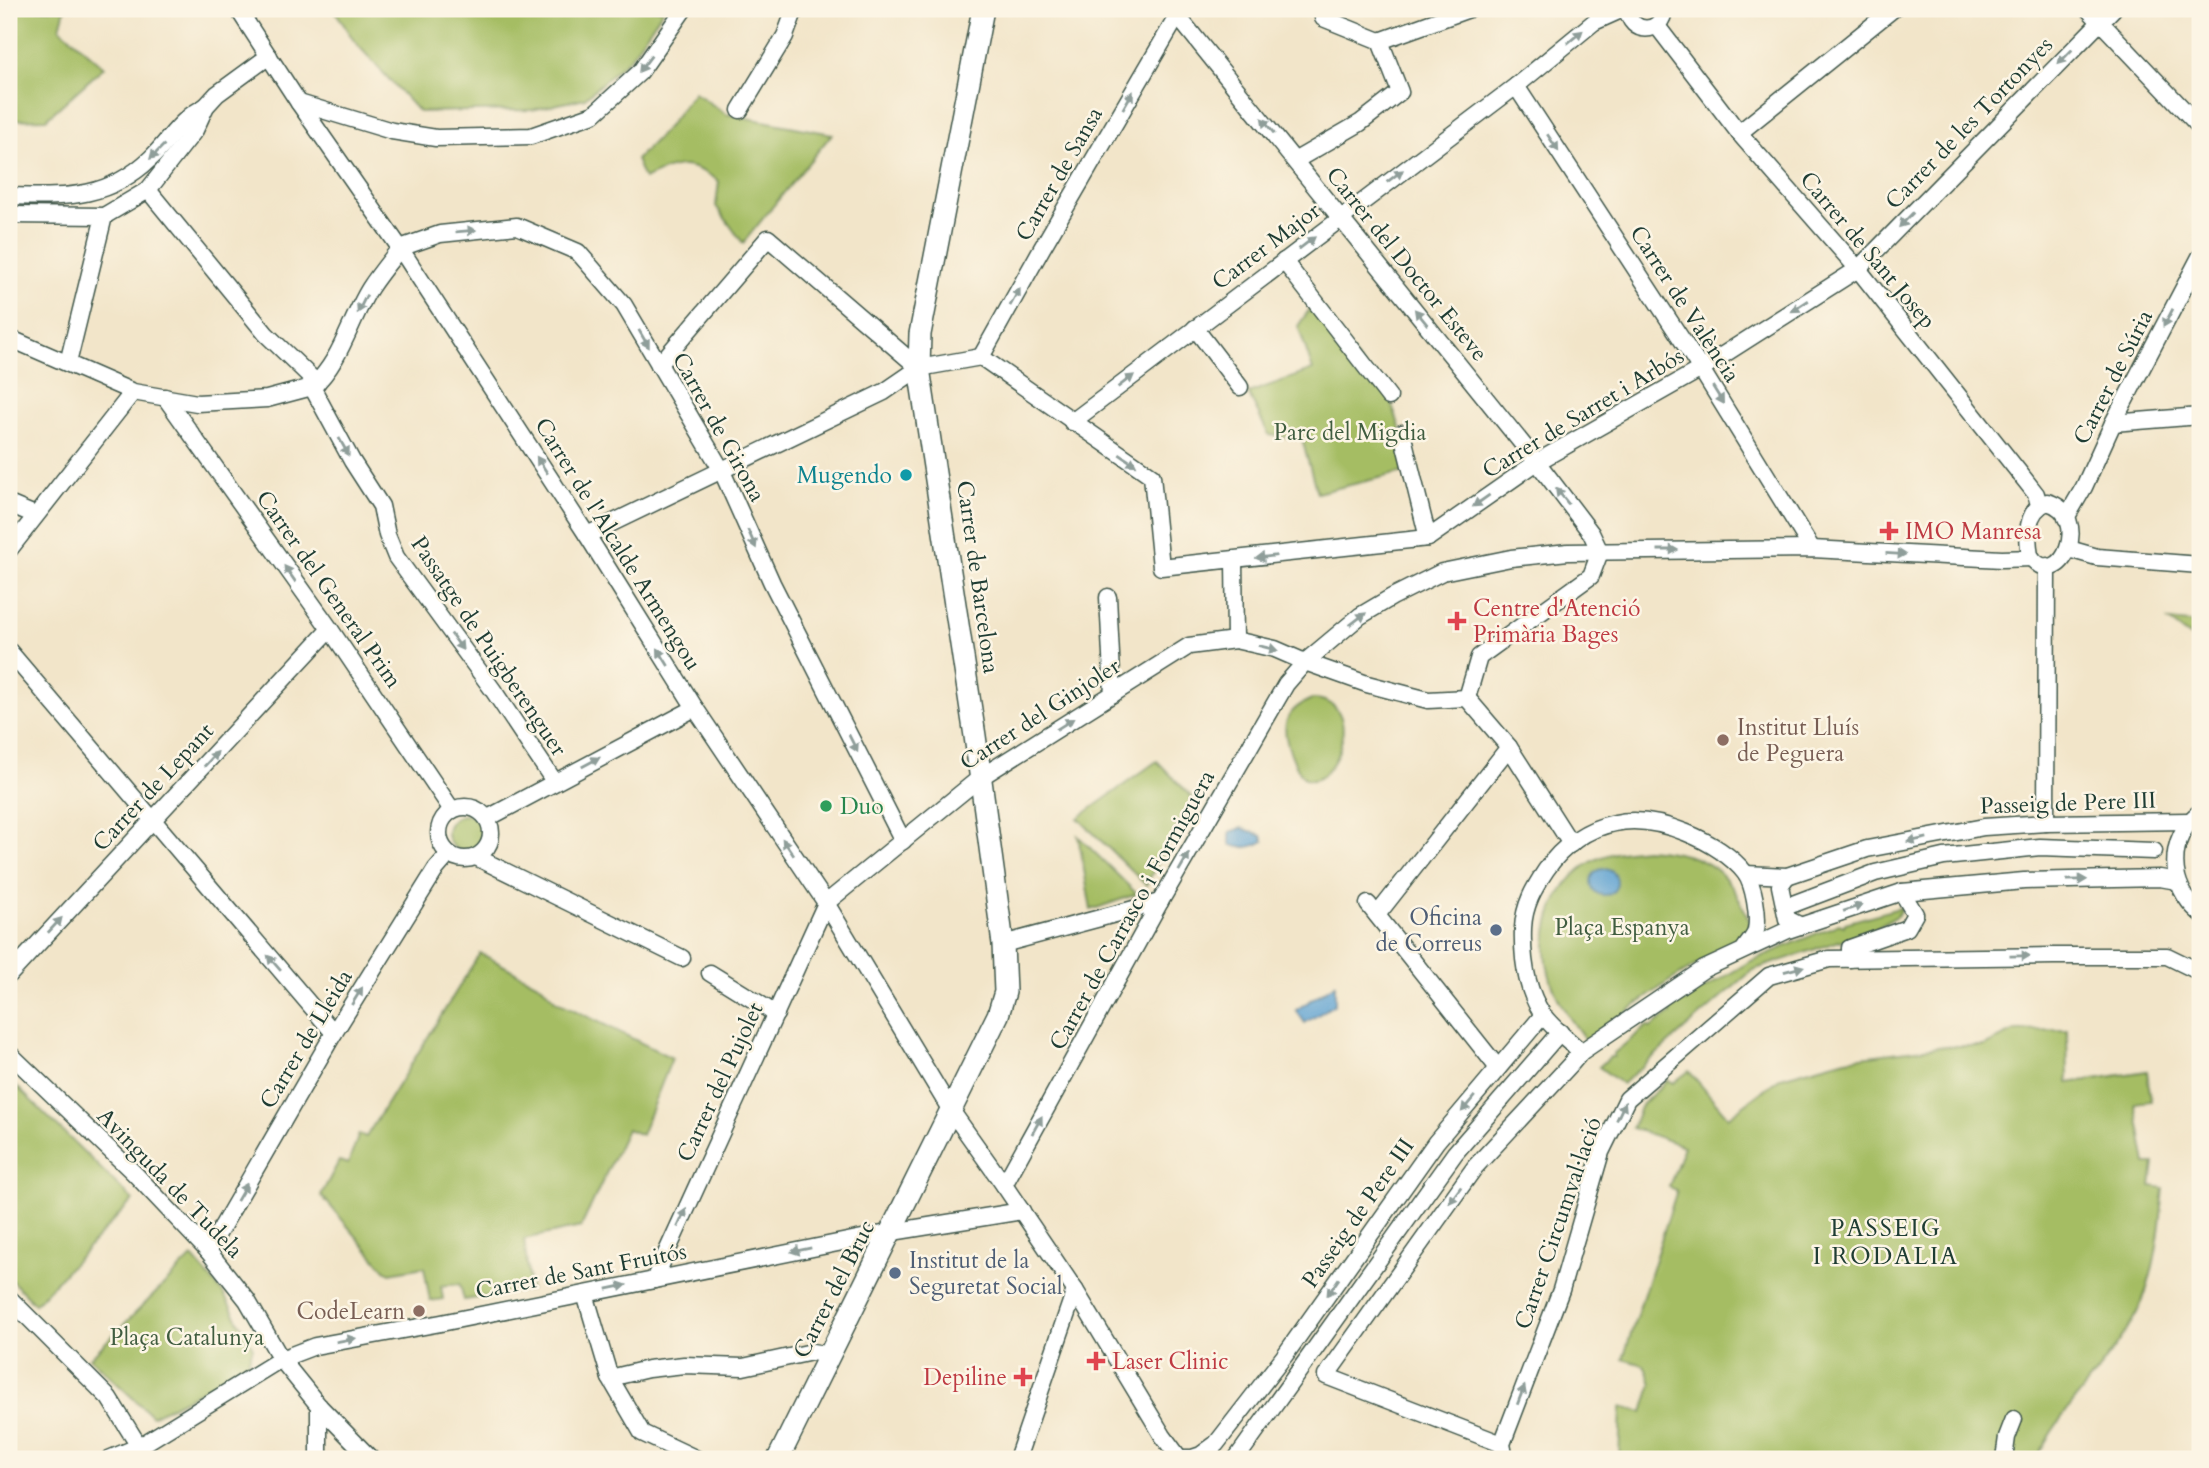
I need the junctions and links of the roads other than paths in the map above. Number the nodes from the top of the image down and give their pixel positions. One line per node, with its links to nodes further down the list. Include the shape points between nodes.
1 (238, 9): 16 (street, Carrer de l'Alcalde Armengou)
2 (684, 9): 18 (street, one-way to 18, via 640,72 594,114 531,136 436,138 392,131)
3 (795, 9): 20 (street, via 785,36)
4 (983, 9): 38 (street, Carrer de Barcelona, via 920,334)
5 (1469, 9): 15 (street)
6 (1626, 9): 14 (street, via 1639,28); 17 (street, Carrer Major, one-way to 6, via 1594,22)
7 (1664, 9): 14 (street)
8 (1893, 9): 22 (street)
9 (2088, 9): 13 (street)
10 (2113, 9): 13 (street, Carrer de les Tortonyes)
11 (1179, 11): 23 (street, Carrer del Doctor Esteve, one-way to 11); 35 (street, Carrer de Sansa, one-way to 11)
12 (1323, 18): 15 (street)
13 (2101, 21): 21 (street); 32 (street, Carrer de les Tortonyes, one-way to 32)
14 (1657, 26): 22 (street, Carrer de Sant Josep)
15 (1380, 41): 23 (street, via 1400,92 1360,123)
16 (269, 57): 18 (street, Carrer de l'Alcalde Armengou); 19 (street)
17 (1516, 86): 28 (street, Carrer Major, one-way to 17); 39 (street, Carrer de València, one-way to 39)
18 (299, 103): 29 (street, Carrer de l'Alcalde Armengou)
19 (206, 106): 24 (street, via 195,130); 25 (street, one-way to 25, via 187,118 136,173 103,190 67,198)
20 (740, 110)
21 (2200, 127)
22 (1739, 133): 32 (street, Carrer de Sant Josep)
23 (1296, 160): 28 (street, Carrer del Doctor Esteve)
24 (148, 190): 27 (street); 40 (street, Passatge de Puigberenguer)
25 (9, 196)
26 (9, 215): 27 (street)
27 (104, 216): 36 (street)
28 (1341, 217): 31 (street, Carrer Major, one-way to 28); 49 (street, Carrer del Doctor Esteve, one-way to 28)
29 (400, 248): 37 (street, Carrer de Girona, one-way to 37, via 440,234 517,226 578,252 624,305); 40 (street, one-way to 40, via 370,288 338,353); 55 (street, Carrer de l'Alcalde Armengou, one-way to 29)
30 (2200, 257): 47 (street, Carrer de Súria, one-way to 47)
31 (1284, 261): 33 (street, Carrer Major); 44 (street)
32 (1858, 269): 39 (street, Carrer de Sarret i Arbós, one-way to 39); 52 (street, Carrer de Sant Josep, via 2036,494)
33 (1195, 328): 41 (street); 46 (street, Carrer Major, one-way to 33)
34 (9, 338): 36 (street)
35 (981, 357): 38 (street); 46 (street)
36 (68, 363): 42 (street)
37 (659, 365): 38 (street, via 768,238); 50 (street, Carrer de Girona)
38 (919, 368): 50 (street, via 884,392); 74 (street, Carrer de Barcelona)
39 (1702, 369): 49 (street, Carrer de Sarret i Arbós); 58 (street, Carrer de València, one-way to 58)
40 (314, 385): 43 (street, via 267,399 197,403); 75 (street, Passatge de Puigberenguer, one-way to 75, via 352,461 381,506 396,557)
41 (1240, 387)
42 (133, 391): 43 (street); 53 (street)
43 (165, 397): 66 (street, Carrer del General Prim, one-way to 43)
44 (1389, 397)
45 (2200, 416): 47 (street)
46 (1072, 422): 62 (street, Carrer de Sarret i Arbós, one-way to 62, via 1152,476 1161,567)
47 (2113, 423): 54 (street, Carrer de Súria)
48 (1402, 433): 56 (street)
49 (1537, 462): 56 (street, Carrer de Sarret i Arbós, one-way to 56); 60 (street, Carrer del Doctor Esteve, one-way to 49, via 1591,533)
50 (721, 469): 55 (street); 81 (street, Carrer de Girona, one-way to 81, via 772,583)
51 (9, 504): 53 (street)
52 (2039, 505): 54 (street, via 2054,503); 61 (street, via 2029,525)
53 (35, 515): 57 (street)
54 (2066, 518): 59 (street)
55 (587, 535): 72 (street, Carrer de l'Alcalde Armengou, one-way to 55)
56 (1428, 538): 62 (street, Carrer de Sarret i Arbós, one-way to 62)
57 (9, 550)
58 (1812, 550): 60 (street, Carrer de Carrasco i Formiguera, one-way to 58); 61 (street, Carrer de Carrasco i Formiguera, one-way to 61)
59 (2069, 550): 63 (street, via 2097,557); 64 (street, via 2057,565)
60 (1600, 552): 69 (street, Carrer de Carrasco i Formiguera, one-way to 60, via 1360,617 1441,572 1511,558); 71 (street, via 1591,576 1479,657)
61 (2032, 558): 64 (street)
62 (1234, 561): 67 (street)
63 (2200, 565)
64 (2047, 566): 80 (street)
65 (1108, 597): 70 (street)
66 (330, 629): 76 (street, Carrer del General Prim); 79 (street, Carrer de Lepant, one-way to 66)
67 (1235, 640): 69 (street, Carrer del Ginjoler, one-way to 69); 70 (street, Carrer del Ginjoler, via 1189,646)
68 (9, 651): 79 (street)
69 (1305, 662): 71 (street, via 1429,700); 90 (street, Carrer de Carrasco i Formiguera, one-way to 69, via 1286,684)
70 (1113, 694): 74 (street, Carrer del Ginjoler, one-way to 70)
71 (1467, 698): 73 (street)
72 (695, 708): 75 (street, one-way to 72); 91 (street, Carrer de l'Alcalde Armengou, one-way to 72)
73 (1509, 747): 82 (street); 108 (street, via 1372,910)
74 (981, 777): 81 (street, Carrer del Ginjoler); 95 (street, Carrer de Barcelona)
75 (554, 781): 78 (street)
76 (452, 810): 78 (street, via 472,807); 84 (street, via 439,827 440,842)
77 (2195, 816): 80 (street, Passeig de Pere III); 88 (street, via 2178,841)
78 (488, 818): 85 (street, via 492,827 489,845)
79 (152, 822): 101 (street, Carrer de Lepant, one-way to 79); 105 (street, one-way to 79)
80 (2046, 823): 87 (street, Passeig de Pere III, one-way to 87, via 1984,827 1867,849)
81 (903, 841): 91 (street, Carrer del Ginjoler)
82 (1571, 844): 86 (street, via 1618,822 1660,825 1702,839); 103 (street, via 1552,861 1524,912 1522,956)
83 (2154, 851): 92 (street, via 2040,847 1944,857 1875,873)
84 (449, 854): 85 (street); 105 (street, Carrer de Lleida, one-way to 84)
85 (475, 857): 97 (street)
86 (1746, 874): 87 (street, Passeig de Pere III); 96 (street, via 1756,904 1756,932)
87 (1787, 876): 94 (street, via 1780,886 1787,919)
88 (2177, 881): 89 (street, one-way to 88, via 2024,881); 93 (street)
89 (1902, 892): 94 (street, one-way to 89); 98 (street, via 1915,914 1907,928 1850,948)
90 (1160, 902): 95 (street); 111 (street, Carrer de Carrasco i Formiguera, one-way to 90)
91 (827, 904): 102 (street, Carrer del Pujolet); 109 (street, Carrer de l'Alcalde Armengou)
92 (1793, 904)
93 (2200, 913)
94 (1801, 926): 96 (street)
95 (1003, 944): 109 (street, Carrer de Barcelona, via 1003,1003)
96 (1743, 950): 106 (street, via 1680,984)
97 (682, 958)
98 (1850, 959): 100 (street, Carrer Circumval·lació, one-way to 100, via 2167,956); 124 (street, Carrer Circumval·lació, one-way to 98, via 1561,1290 1601,1152 1626,1099 1769,976)
99 (710, 973): 102 (street)
100 (2200, 973)
101 (9, 975)
102 (776, 1014): 115 (street, Carrer del Pujolet, one-way to 102)
103 (1543, 1015): 104 (street); 108 (street, Passeig de Pere III)
104 (1560, 1032): 106 (street); 126 (street, via 1455,1153)
105 (334, 1033): 114 (street, Carrer de Lleida, one-way to 105)
106 (1581, 1052): 124 (street, one-way to 124, via 1475,1167 1326,1376 1415,1410)
107 (9, 1053): 114 (street, Avinguda de Tudela)
108 (1498, 1068): 133 (street, Passeig de Pere III, one-way to 133, via 1436,1142 1216,1444 1201,1455)
109 (950, 1110): 110 (street, Carrer de Barcelona); 111 (street, Carrer de l'Alcalde Armengou)
110 (934, 1142): 113 (street, Carrer del Bruc)
111 (1004, 1185): 112 (street, Carrer de l'Alcalde Armengou)
112 (1022, 1211): 113 (street, Carrer de Sant Fruitós); 116 (street, Carrer de l'Alcalde Armengou)
113 (892, 1233): 115 (street, Carrer de Sant Fruitós, one-way to 115); 119 (street, Carrer del Bruc)
114 (208, 1251): 120 (street, Avinguda de Tudela, via 247,1300)
115 (654, 1280): 117 (street, Carrer de Sant Fruitós, one-way to 115)
116 (1075, 1290): 132 (street); 133 (street, Carrer de l'Alcalde Armengou)
117 (585, 1294): 120 (street, Carrer de Sant Fruitós, one-way to 117, via 315,1346); 121 (street)
118 (9, 1298): 125 (street, via 109,1398)
119 (830, 1354): 121 (street, via 812,1352 743,1367 684,1365); 131 (street, Carrer del Bruc)
120 (281, 1359): 122 (street, Avinguda de Tudela); 125 (street)
121 (610, 1378): 130 (street, via 642,1433)
122 (319, 1406): 128 (street); 129 (street, Avinguda de Tudela)
123 (2014, 1419): 134 (street)
124 (1504, 1452)
125 (144, 1453): 127 (street)
126 (1238, 1457)
127 (109, 1459)
128 (318, 1459)
129 (370, 1459)
130 (697, 1459)
131 (778, 1459)
132 (1017, 1459)
133 (1179, 1459)
134 (2004, 1459)

